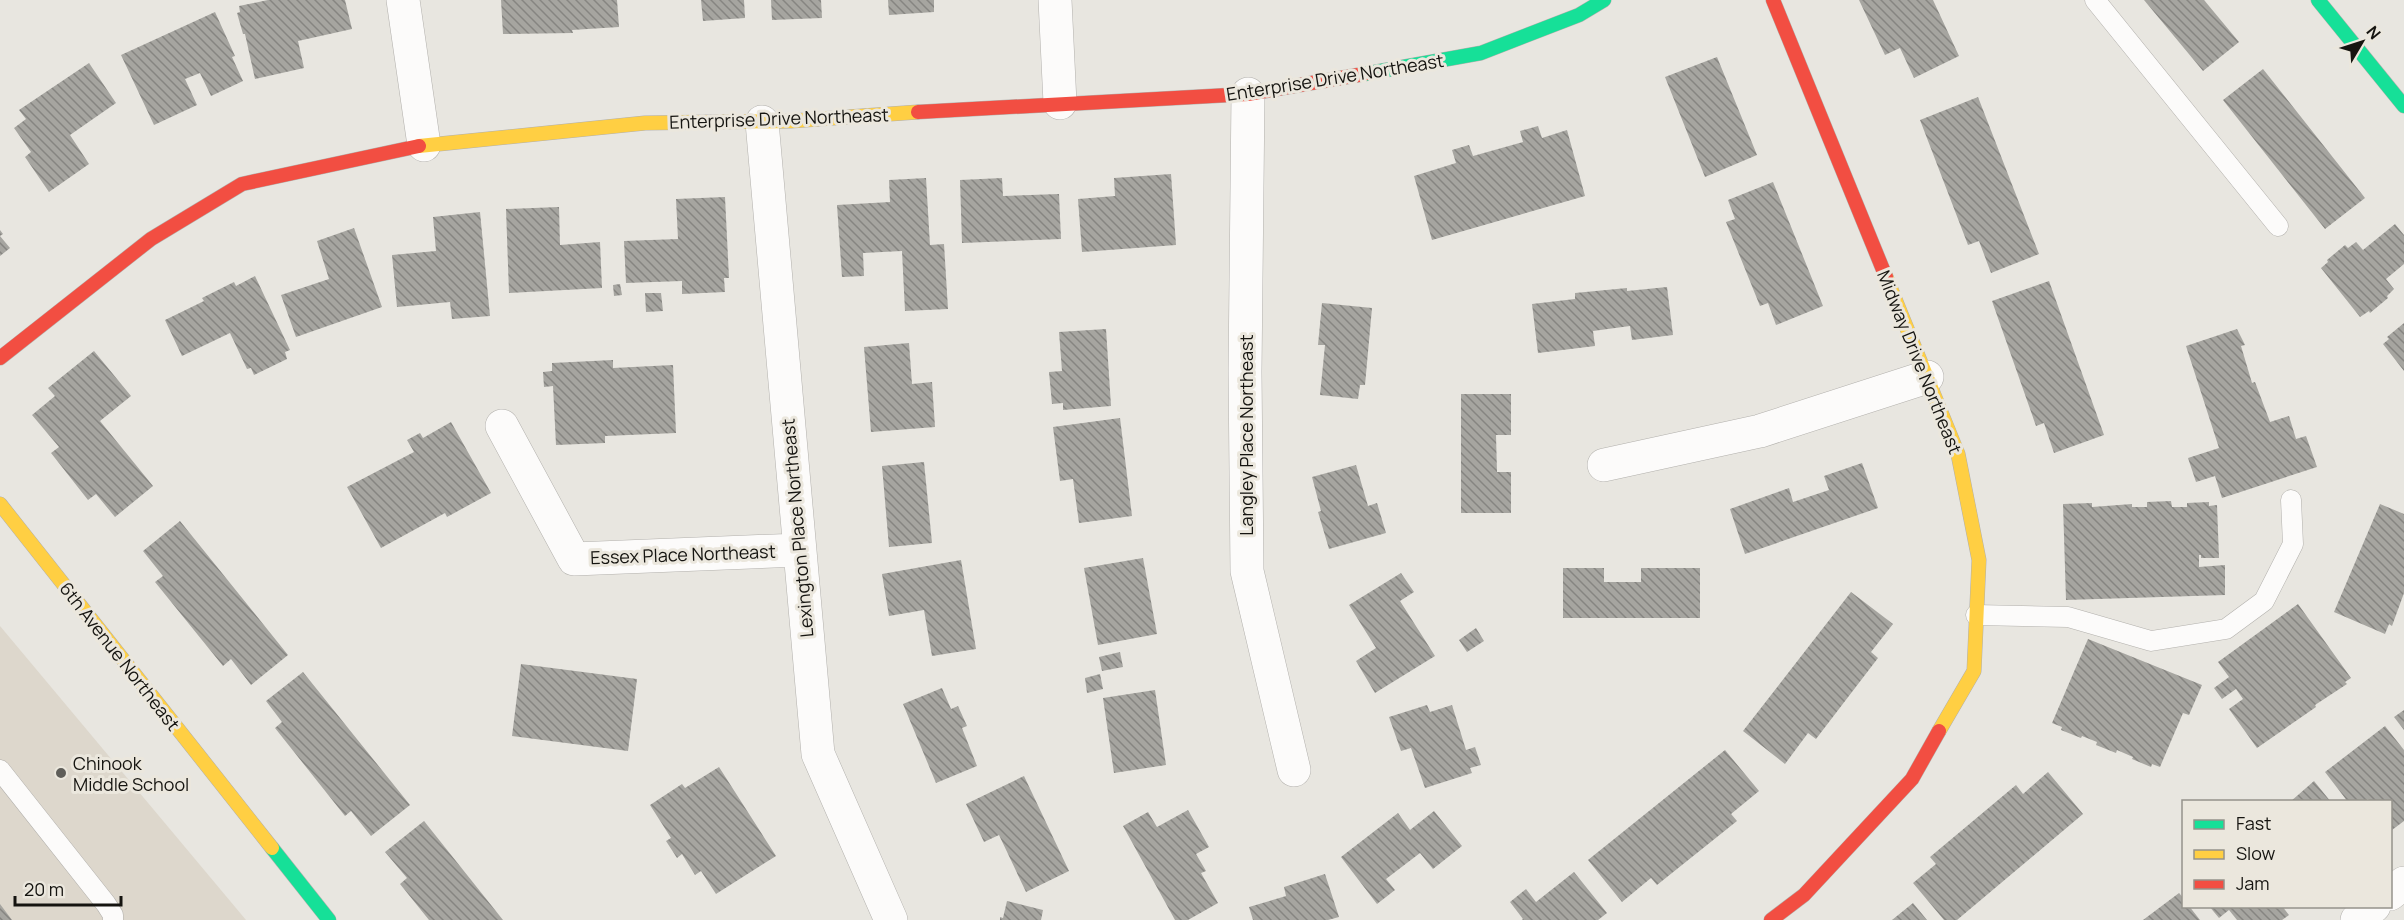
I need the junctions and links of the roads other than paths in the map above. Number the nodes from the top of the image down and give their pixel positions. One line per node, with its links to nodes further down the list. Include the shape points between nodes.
1 (404, 0): 11 (street)
2 (1055, 0): 8 (street)
3 (1604, 0): 7 (street, Enterprise Drive Northeast, via 1580,15 1481,53)
4 (1773, 0): 14 (street, Midway Drive Northeast)
5 (2095, 0): 12 (lane)
6 (2318, 0): 9 (street)
7 (1248, 94): 8 (street, Enterprise Drive Northeast); 22 (street, Langley Place Northeast, via 1247,571)
8 (1060, 103): 10 (street, Enterprise Drive Northeast)
9 (2404, 106)
10 (762, 122): 11 (street, Enterprise Drive Northeast, via 645,123); 19 (street, Lexington Place Northeast)
11 (424, 146): 13 (street, Enterprise Drive Northeast, via 242,184 151,239)
12 (2278, 226)
13 (0, 358)
14 (1927, 377): 16 (street, via 1760,431); 20 (street, Midway Drive Northeast, via 1958,454 1979,560)
15 (502, 426): 19 (street, Essex Place Northeast, via 574,559)
16 (1604, 465)
17 (2291, 500): 20 (lane, via 2293,544 2264,601 2226,629 2151,641 2068,617)
18 (4, 518): 27 (street, 6th Avenue Northeast)
19 (798, 550): 28 (street, Lexington Place Northeast, via 818,754)
20 (1976, 615): 29 (street, Midway Drive Northeast, via 1974,671 1912,779 1804,895)
21 (0, 770): 26 (lane, via 106,904)
22 (1294, 770)
23 (2404, 883): 24 (street)
24 (2392, 893)
25 (2372, 908): 30 (street)
26 (113, 920)
27 (329, 920)
28 (891, 920)
29 (1771, 920)
30 (2357, 920)

